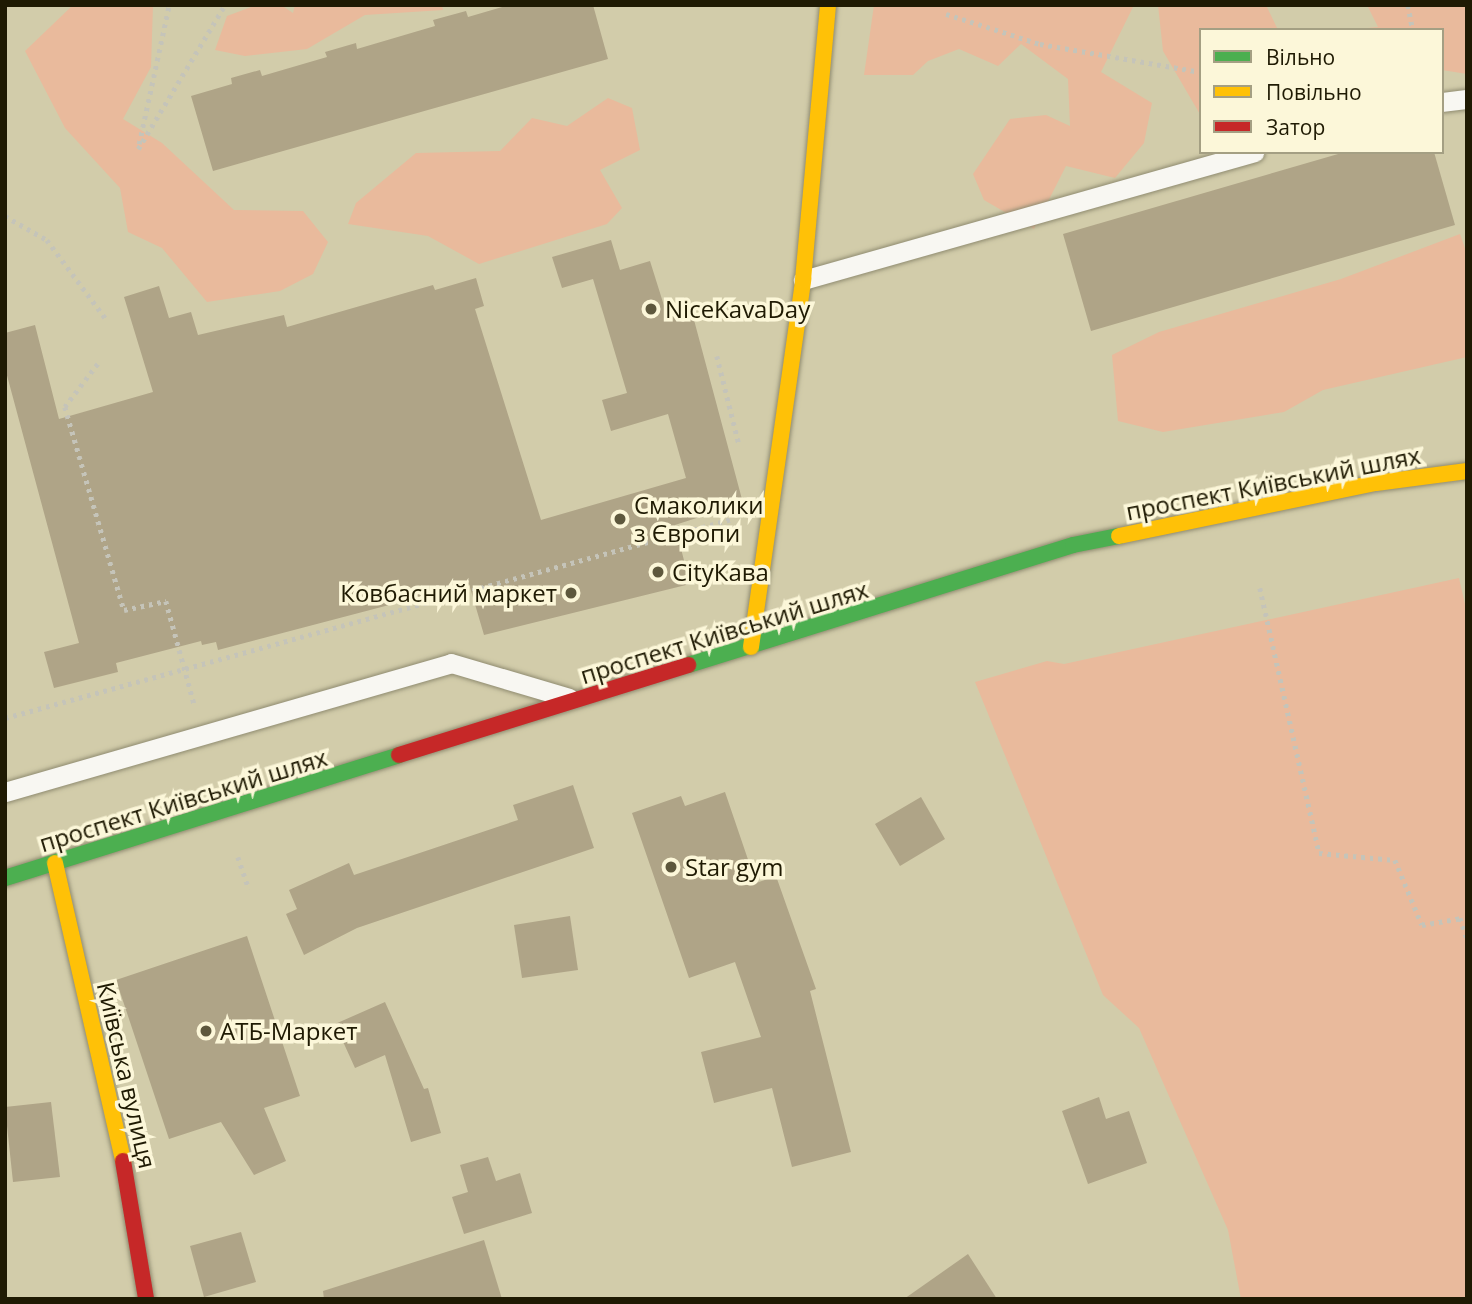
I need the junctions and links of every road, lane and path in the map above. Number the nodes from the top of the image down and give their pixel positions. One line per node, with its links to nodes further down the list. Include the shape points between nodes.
1 (169, 5): 2 (path, via 138,149)
2 (225, 5)
3 (828, 5): 12 (main road)
4 (1408, 5): 6 (path)
5 (946, 14): 7 (path, via 1040,44)
6 (1413, 28)
7 (1199, 72)
8 (1467, 100): 9 (lane)
9 (1444, 102)
10 (1247, 154): 12 (lane)
11 (5, 216): 13 (path, via 47,240)
12 (803, 279): 20 (main road)
13 (106, 319)
14 (717, 356): 16 (path)
15 (98, 364): 21 (path, via 65,407 124,610 166,601)
16 (740, 447)
17 (1467, 471): 20 (main road, проспект Київський шлях, via 1376,483 1073,545)
18 (743, 516): 21 (path)
19 (1260, 588): 29 (path, via 1320,853 1395,860 1422,925 1460,918)
20 (751, 648): 22 (main road, проспект Київський шлях)
21 (185, 666): 23 (path)
22 (580, 701): 24 (lane, via 451,663); 26 (main road, проспект Київський шлях)
23 (5, 718)
24 (5, 792)
25 (238, 857): 28 (path)
26 (55, 863): 27 (main road, проспект Київський шлях); 30 (main road, Київська вулиця, via 135,1212)
27 (5, 878)
28 (248, 890)
29 (1467, 938)
30 (146, 1299)

